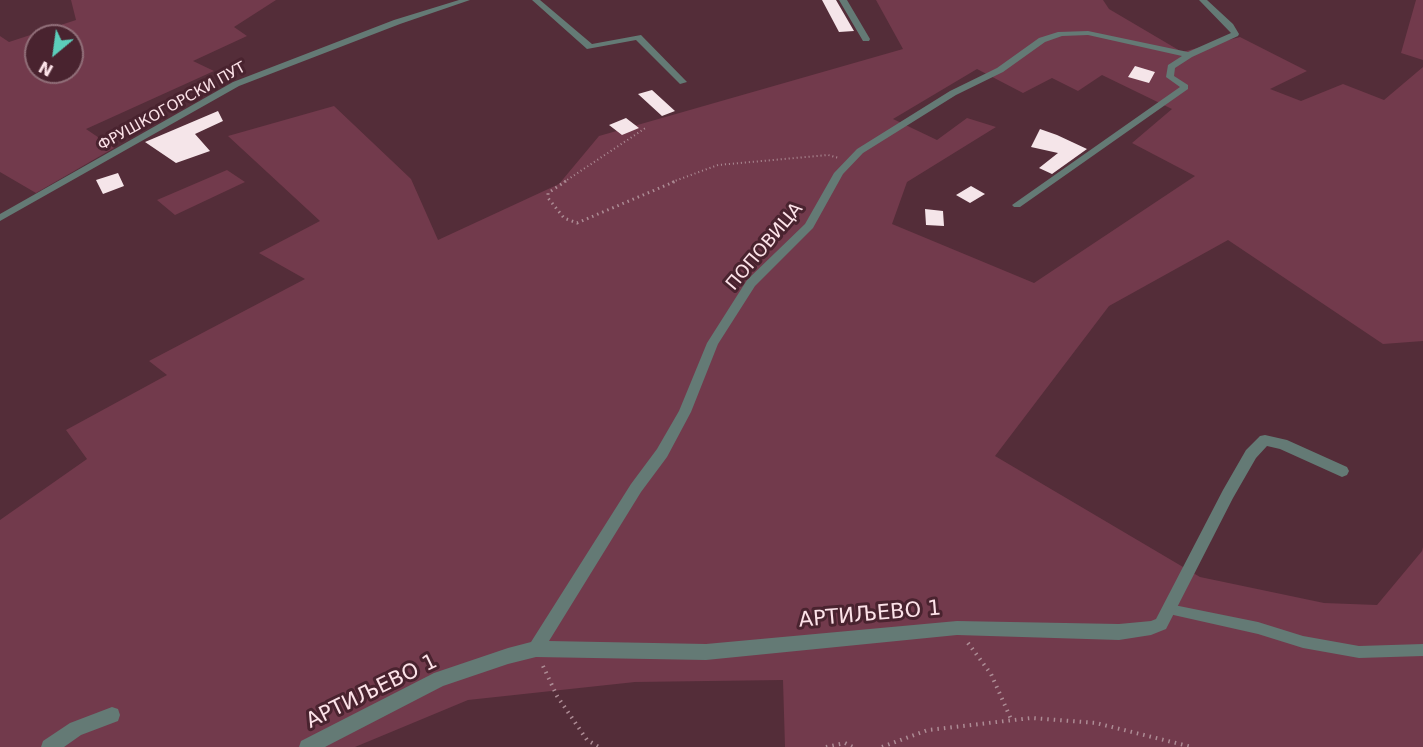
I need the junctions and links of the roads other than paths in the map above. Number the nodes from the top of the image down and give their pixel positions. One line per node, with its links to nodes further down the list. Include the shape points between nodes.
1 (466, 0): 9 (street, ФРУШКОГОРСКИ ПУТ, via 377,29 236,84)
2 (537, 0): 7 (street, via 590,47 638,37)
3 (843, 0): 5 (street)
4 (1203, 0): 6 (street, via 1236,34)
5 (866, 39)
6 (1189, 55): 8 (street, via 1171,67 1170,77 1185,87); 12 (street, ПОПОВИЦА, via 1088,33 1061,34 1042,40 1000,70 952,93 848,163 809,226 751,284 719,333 663,453 636,489)
7 (683, 82)
8 (1017, 205)
9 (0, 218)
10 (1341, 471): 11 (street, АРТИЉЕВО 1, via 1265,440 1245,464)
11 (1169, 609): 12 (street, АРТИЉЕВО 1, via 1161,624 1119,632 957,628 706,652); 13 (lane, via 1359,652)
12 (536, 650): 16 (street, АРТИЉЕВО 1, via 441,679)
13 (1423, 650)
14 (112, 715): 15 (street, via 76,729)
15 (49, 747)
16 (307, 747)

